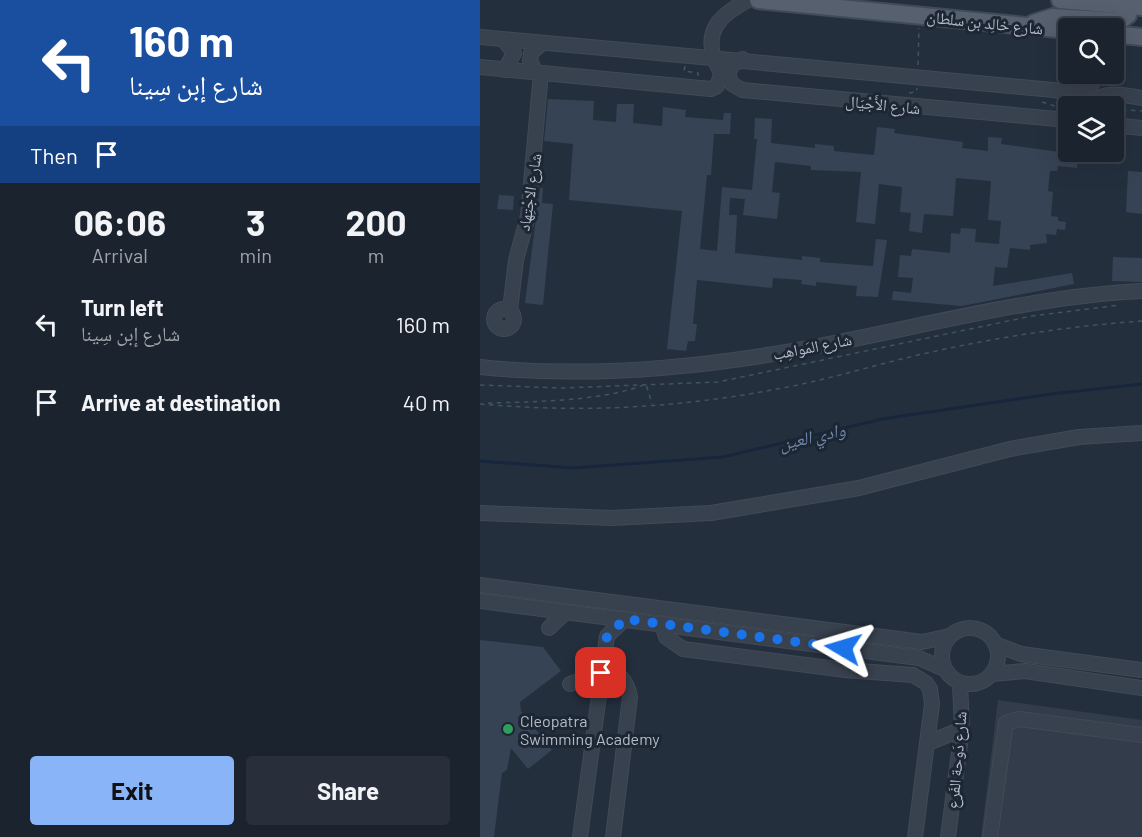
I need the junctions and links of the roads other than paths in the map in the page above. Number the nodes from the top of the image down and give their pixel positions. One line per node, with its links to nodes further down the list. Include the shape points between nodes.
1 (748, 0): 12 (street, via 724,13 715,24)
2 (758, 0): 5 (main road, شارع خالِد بن سلطان)
3 (1060, 0): 4 (main road, شارع خالِد بن سلطان)
4 (1135, 7): 5 (main road, via 1120,21 1053,17)
5 (1028, 26): 6 (main road, شارع خالِد بن سلطان)
6 (1058, 30)
7 (1124, 35): 9 (main road)
8 (480, 37): 10 (street, شارع الأَجْيَال)
9 (1142, 37)
10 (504, 40): 11 (street, شارع الأَجْيَال); 15 (street, via 514,53)
11 (542, 43): 12 (street, شارع الأَجْيَال); 16 (street, شارع الاجْتِهاد, via 531,53 530,60)
12 (714, 59): 13 (street, شارع الأَجْيَال); 16 (street, via 721,70 720,80 711,89)
13 (742, 59): 18 (street, شارع الأَجْيَال); 22 (street, شارع الأَجْيَال, via 733,64 728,74 732,84 742,90)
14 (480, 67): 15 (street)
15 (505, 70): 16 (street)
16 (538, 73): 26 (street, شارع الاجْتِهاد, via 528,216 516,260)
17 (1092, 84): 18 (street)
18 (1074, 92): 19 (street)
19 (1078, 96)
20 (1124, 97): 21 (street)
21 (1142, 98)
22 (1058, 119)
23 (1124, 126): 24 (street)
24 (1142, 128)
25 (1142, 291): 27 (street, شارع المَواهِب, via 950,319 773,354 662,368 563,372)
26 (510, 310)
27 (480, 367)
28 (1142, 433): 29 (street, via 1079,437 1010,449 859,488 711,513 612,518)
29 (480, 513)
30 (480, 585): 38 (street, via 922,642)
31 (480, 601): 32 (street)
32 (566, 612): 33 (street); 36 (street)
33 (592, 615): 34 (street); 37 (street)
34 (625, 619): 35 (street); 37 (street)
35 (662, 624): 40 (street); 43 (street, via 666,637 683,649)
36 (549, 628)
37 (607, 636): 42 (street)
38 (950, 636): 39 (street, via 974,629); 41 (street, via 942,648)
39 (995, 644): 44 (street, via 1021,654); 45 (street, via 997,663)
40 (862, 650): 41 (street, via 919,658); 43 (street)
41 (944, 669): 46 (street)
42 (601, 670): 47 (street); 52 (street); 53 (street, via 625,680 630,697)
43 (845, 670): 51 (street, via 913,675 926,682 932,696)
44 (1142, 670)
45 (992, 674): 46 (street, via 981,682); 48 (street, via 1025,671)
46 (960, 683): 49 (street, شارع دَوحة الفَرع)
47 (570, 684)
48 (1142, 687)
49 (962, 729): 51 (street); 55 (street, شارع دَوحة الفَرع)
50 (1142, 735): 56 (street, via 1019,719 1006,723)
51 (928, 743): 54 (street)
52 (580, 837)
53 (613, 837)
54 (915, 837)
55 (948, 837)
56 (990, 837)

